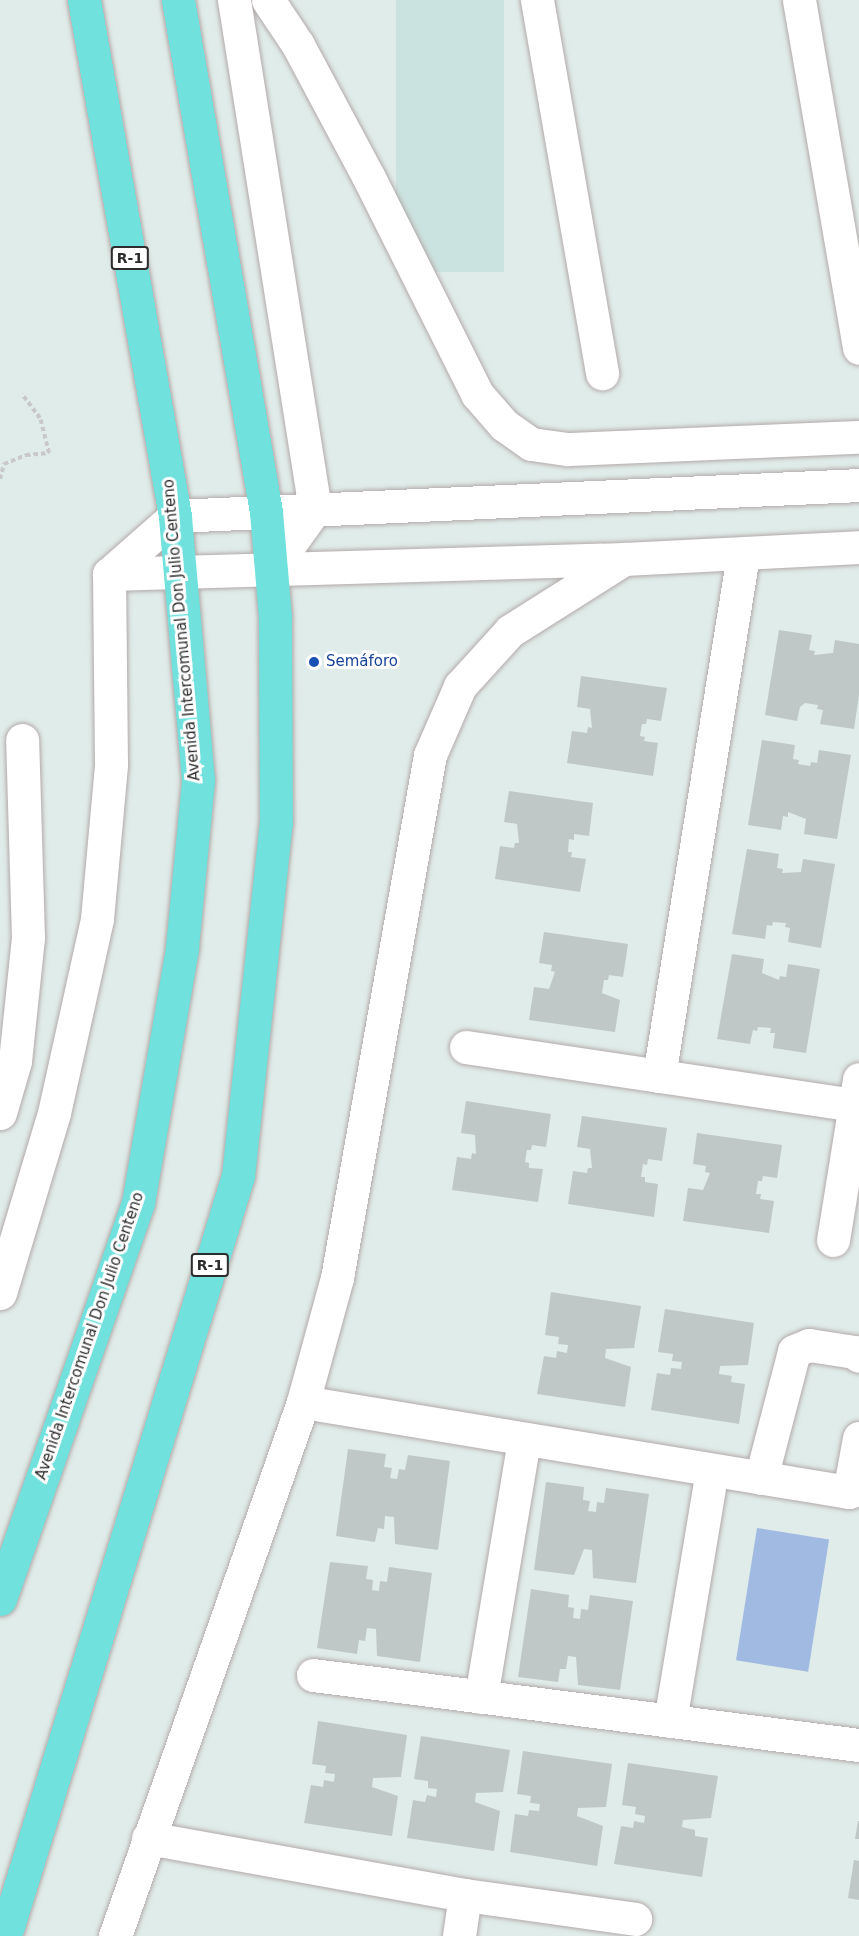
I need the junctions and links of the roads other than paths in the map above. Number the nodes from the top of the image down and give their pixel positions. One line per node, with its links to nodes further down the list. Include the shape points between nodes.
1 (84, 0): 13 (main road, Avenida Intercomunal Don Julio Centeno / R-1)
2 (178, 0): 12 (main road, R-1)
3 (234, 0): 11 (street)
4 (268, 0): 9 (street, via 298,45 368,176 477,394 504,425 531,444 568,449)
5 (537, 0): 8 (street)
6 (799, 0): 7 (street)
7 (859, 348)
8 (602, 374)
9 (859, 436)
10 (859, 485): 11 (street)
11 (315, 509): 12 (street); 17 (street)
12 (266, 512): 13 (street); 17 (main road, R-1)
13 (175, 516): 18 (main road, Avenida Intercomunal Don Julio Centeno / R-1); 19 (street)
14 (859, 548): 15 (street)
15 (744, 555): 16 (street); 24 (street)
16 (624, 559): 17 (street); 30 (street, via 510,632 460,686 430,755 337,1278)
17 (272, 569): 18 (street); 44 (main road, R-1, via 276,822 238,1176)
18 (178, 573): 19 (street); 36 (main road, Avenida Intercomunal Don Julio Centeno / R-1, via 198,780 183,947 140,1192)
19 (109, 574): 28 (street, via 111,764 97,919 54,1113)
20 (22, 740): 21 (street)
21 (14, 939): 23 (street)
22 (466, 1047): 24 (street)
23 (7, 1062): 26 (street)
24 (659, 1076): 25 (street)
25 (857, 1092): 27 (street)
26 (0, 1113)
27 (833, 1240)
28 (0, 1293)
29 (859, 1356): 34 (street, via 809,1345 794,1351)
30 (303, 1402): 32 (street); 41 (street)
31 (859, 1438): 35 (street)
32 (524, 1440): 33 (street); 38 (street)
33 (712, 1470): 34 (street); 39 (street)
34 (761, 1478): 35 (street)
35 (854, 1491)
36 (0, 1599)
37 (313, 1675): 38 (street)
38 (481, 1697): 39 (street)
39 (669, 1721): 40 (street)
40 (859, 1745)
41 (148, 1838): 42 (street); 45 (street)
42 (465, 1895): 43 (street); 46 (street)
43 (635, 1919)
44 (5, 1936)
45 (115, 1936)
46 (459, 1936)

